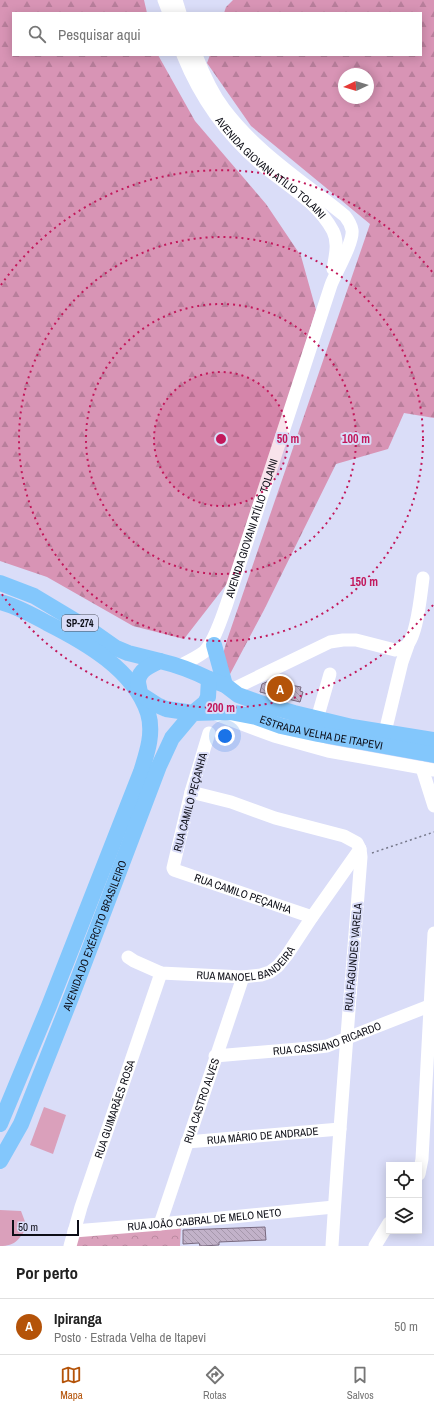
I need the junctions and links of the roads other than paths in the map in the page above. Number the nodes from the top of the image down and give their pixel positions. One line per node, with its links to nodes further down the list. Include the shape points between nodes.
1 (164, 0): 3 (street)
2 (176, 0): 4 (street)
3 (169, 12)
4 (180, 12)
5 (183, 56): 7 (street, AVENIDA GIOVANI ATÍLIO TOLAINI, via 204,98 236,140 326,219 336,239)
6 (196, 56): 7 (street, AVENIDA GIOVANI ATÍLIO TOLAINI, via 214,92 241,129 260,148 346,216 350,222 352,240)
7 (331, 285): 11 (street, AVENIDA GIOVANI ATÍLIO TOLAINI)
8 (423, 578): 12 (street, via 415,630)
9 (0, 583): 13 (main road, ESTRADA VELHA DE ITAPEVI / SP-274, via 34,596 116,648)
10 (0, 602): 17 (main road, ESTRADA VELHA DE ITAPEVI / SP-274, via 22,610 74,637 112,663)
11 (215, 639): 14 (street, AVENIDA GIOVANI ATÍLIO TOLAINI, via 205,651); 16 (main road)
12 (408, 645): 16 (street, via 395,650 356,640 330,642); 21 (street)
13 (160, 661): 14 (main road, ESTRADA VELHA DE ITAPEVI); 17 (main road, via 141,674 138,681)
14 (179, 666): 16 (main road, ESTRADA VELHA DE ITAPEVI)
15 (330, 674): 20 (street)
16 (219, 685): 18 (main road, AVENIDA DO EXÉRCITO BRASILEIRO); 20 (main road, ESTRADA VELHA DE ITAPEVI, via 266,705)
17 (140, 694): 18 (main road, ESTRADA VELHA DE ITAPEVI, via 156,706); 37 (main road, AVENIDA DO EXÉRCITO BRASILEIRO, via 148,714 149,748 49,1006)
18 (193, 713): 19 (main road, ESTRADA VELHA DE ITAPEVI); 40 (main road, AVENIDA DO EXÉRCITO BRASILEIRO, via 172,738 159,766 24,1117)
19 (211, 713): 24 (main road, ESTRADA VELHA DE ITAPEVI, via 230,712 311,733); 25 (street, via 274,736 328,750)
20 (317, 719): 21 (main road, ESTRADA VELHA DE ITAPEVI)
21 (385, 732): 23 (main road, ESTRADA VELHA DE ITAPEVI)
22 (209, 733): 26 (street, RUA CAMILO PEÇANHA)
23 (434, 740)
24 (434, 755)
25 (428, 769): 27 (street)
26 (191, 792): 28 (street, via 344,836 357,843); 29 (street, RUA CAMILO PEÇANHA, via 174,870)
27 (434, 806)
28 (360, 853): 29 (street, RUA MANOEL BANDEIRA); 35 (street, RUA FAGUNDES VARELA)
29 (312, 917): 33 (street, RUA MANOEL BANDEIRA, via 278,966 265,974)
30 (434, 933): 34 (street)
31 (128, 958): 32 (street, RUA MANOEL BANDEIRA)
32 (161, 973): 33 (street, RUA MANOEL BANDEIRA); 45 (street, RUA GUIMARÃES ROSA)
33 (243, 977): 36 (street, RUA CASTRO ALVES)
34 (432, 1006): 35 (street, RUA CASSIANO RICARDO); 41 (street)
35 (346, 1039): 36 (street, RUA CASSIANO RICARDO, via 319,1047); 38 (street, RUA FAGUNDES VARELA)
36 (215, 1056): 39 (street, RUA CASTRO ALVES)
37 (0, 1124)
38 (340, 1129): 39 (street, RUA MÁRIO DE ANDRADE); 42 (street, RUA FAGUNDES VARELA)
39 (187, 1142): 43 (street, RUA CASTRO ALVES)
40 (0, 1161)
41 (421, 1162)
42 (334, 1207): 43 (street, RUA JOÃO CABRAL DE MELO NETO); 47 (street, RUA FAGUNDES VARELA)
43 (160, 1224): 45 (street, RUA JOÃO CABRAL DE MELO NETO)
44 (386, 1229): 48 (street)
45 (74, 1231): 46 (street, RUA GUIMARÃES ROSA)
46 (70, 1246)
47 (332, 1246)
48 (375, 1246)

